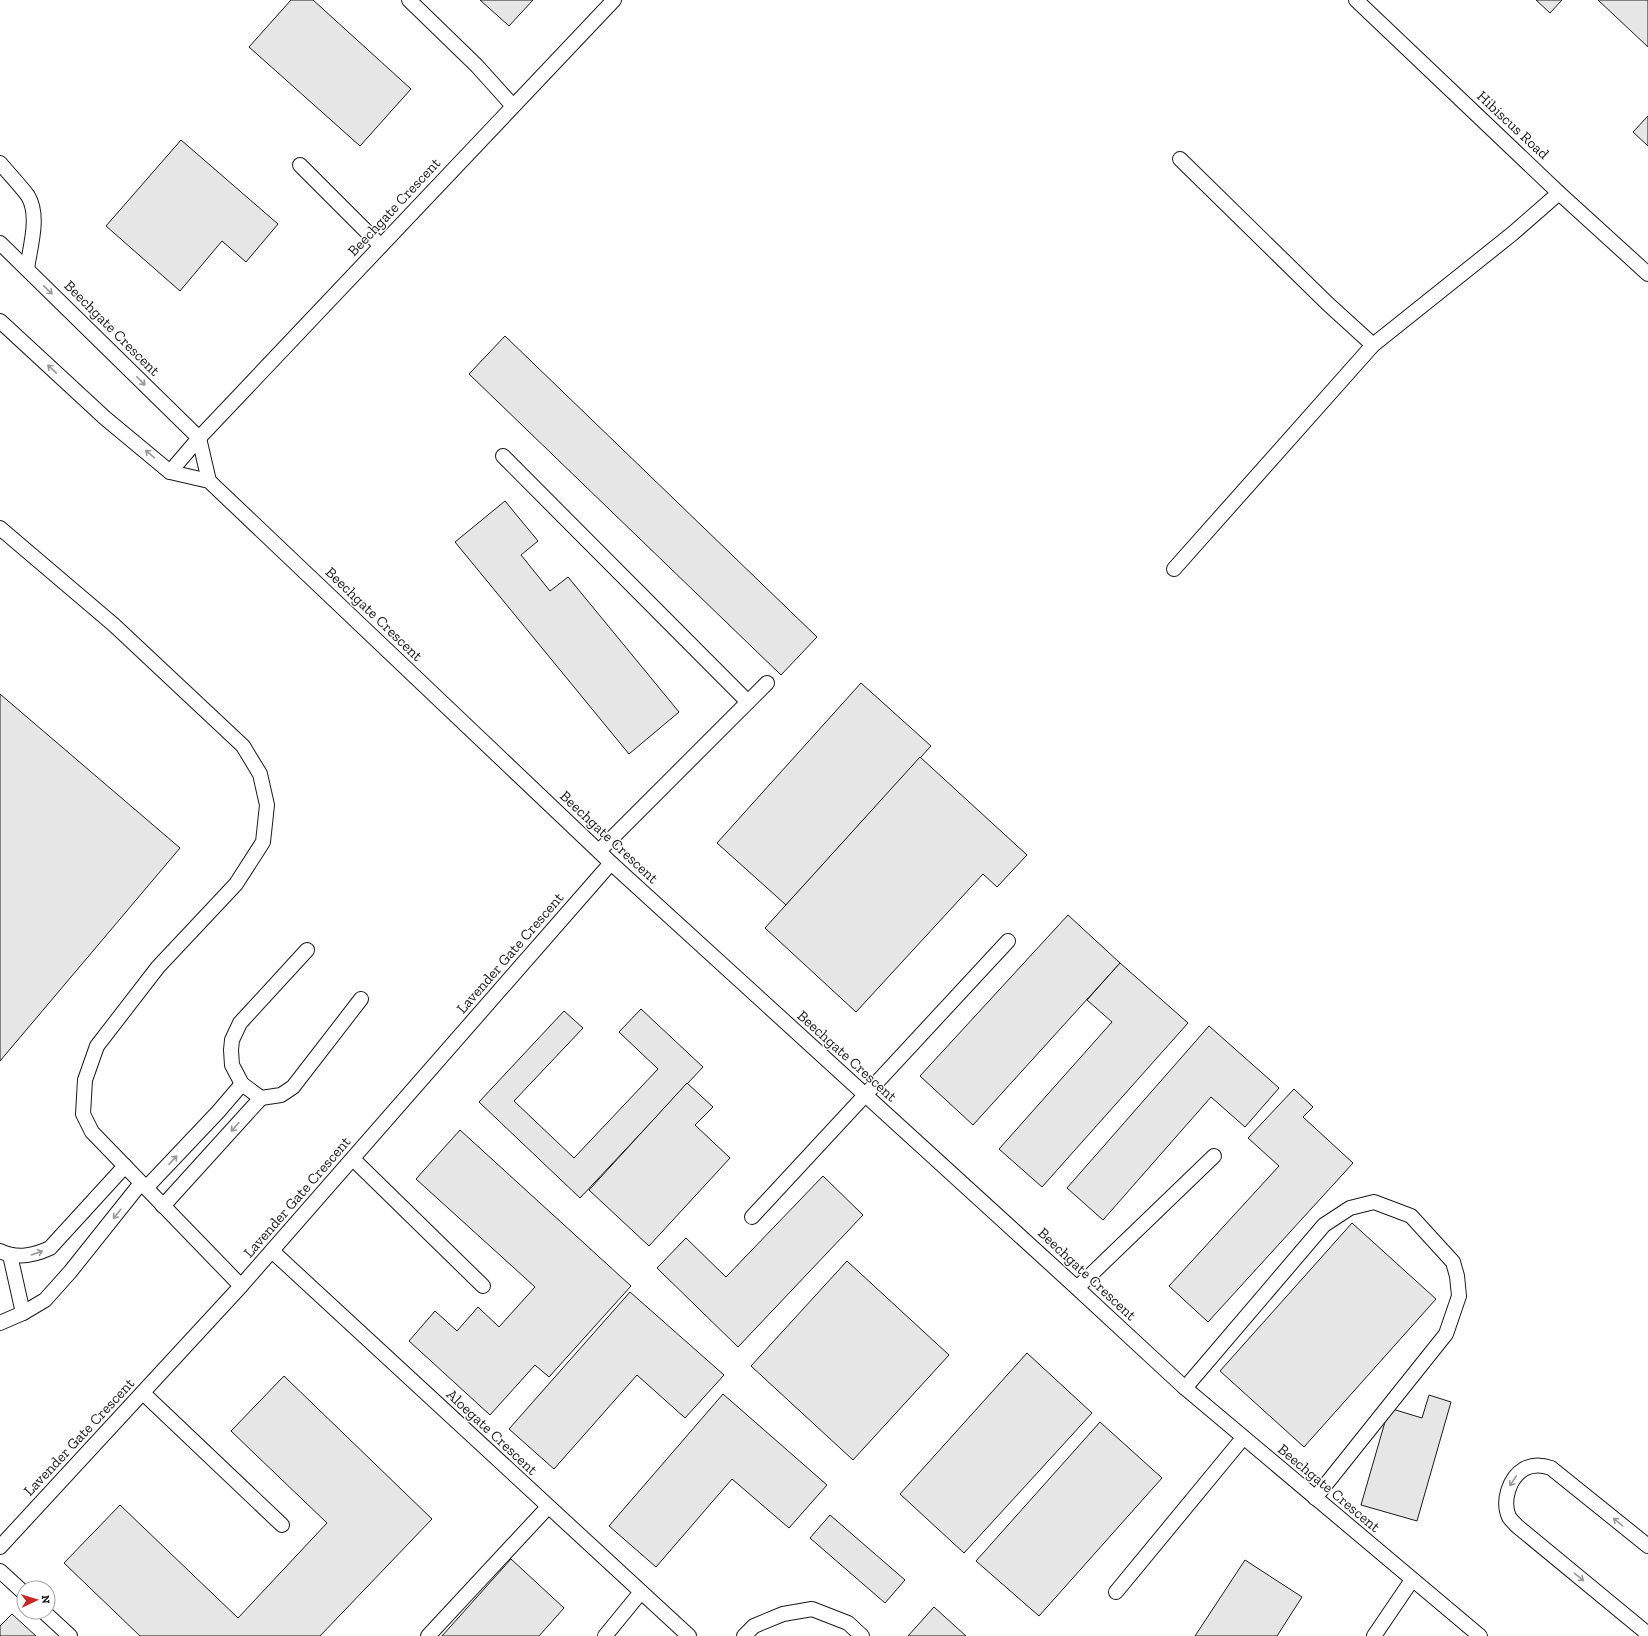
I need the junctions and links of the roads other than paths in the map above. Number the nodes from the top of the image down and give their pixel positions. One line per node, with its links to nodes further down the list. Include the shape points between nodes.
1 (409, 0): 4 (lane, via 477,66)
2 (614, 0): 4 (lane, Beechgate Crescent)
3 (1356, 0): 8 (lane, Hibiscus Road)
4 (513, 106): 10 (lane, Beechgate Crescent)
5 (1180, 159): 14 (lane)
6 (0, 163): 11 (lane, via 28,197 33,209 34,222)
7 (300, 165): 10 (lane)
8 (1559, 193): 12 (lane, Hibiscus Road); 14 (lane, via 1512,234)
9 (0, 243): 11 (lane, Beechgate Crescent)
10 (381, 246): 15 (lane, Beechgate Crescent)
11 (27, 269): 15 (lane, Beechgate Crescent, one-way to 15)
12 (1648, 274)
13 (0, 321): 17 (lane, one-way to 13, via 105,418)
14 (1373, 345): 20 (lane)
15 (199, 438): 17 (lane, Beechgate Crescent); 18 (lane)
16 (503, 456): 22 (lane)
17 (170, 472): 18 (lane)
18 (209, 481): 23 (lane, Beechgate Crescent)
19 (0, 528): 33 (lane, via 114,625 243,746 260,774 267,805 263,842 236,884 158,967 97,1046 85,1080 83,1114 92,1132)
20 (1174, 569)
21 (767, 683): 22 (lane)
22 (748, 702): 23 (lane)
23 (599, 851): 24 (lane, Beechgate Crescent)
24 (611, 863): 29 (lane, Beechgate Crescent); 32 (lane, Lavender Gate Crescent)
25 (1008, 941): 29 (lane)
26 (307, 950): 28 (lane, via 240,1023 232,1040 231,1050 232,1065)
27 (361, 999): 30 (lane, via 293,1087 280,1095)
28 (242, 1084): 30 (lane); 34 (lane, one-way to 28, via 218,1112)
29 (866, 1096): 36 (lane); 41 (lane, Beechgate Crescent)
30 (261, 1098): 35 (lane, one-way to 35)
31 (1214, 1156): 41 (lane)
32 (353, 1159): 37 (lane, Lavender Gate Crescent); 40 (lane)
33 (125, 1166): 34 (lane); 38 (lane, one-way to 33, via 28,1256 50,1248)
34 (144, 1186): 35 (lane); 42 (lane, one-way to 42, via 45,1300)
35 (163, 1206): 39 (lane)
36 (752, 1218)
37 (272, 1251): 39 (lane, Lavender Gate Crescent); 48 (lane, Aloegate Crescent)
38 (5, 1253): 42 (lane)
39 (241, 1286): 45 (lane, Lavender Gate Crescent)
40 (483, 1286)
41 (1077, 1288): 44 (lane, Beechgate Crescent)
42 (23, 1313): 43 (lane)
43 (0, 1323)
44 (1185, 1388): 46 (lane, Beechgate Crescent); 47 (lane, via 1324,1225 1350,1208 1374,1202 1411,1216 1452,1262 1457,1276 1459,1296 1446,1334)
45 (143, 1393): 49 (lane); 51 (lane, Lavender Gate Crescent)
46 (1243, 1438): 47 (lane, Beechgate Crescent); 56 (lane)
47 (1315, 1498): 53 (lane, Beechgate Crescent)
48 (548, 1507): 55 (lane, Aloegate Crescent); 60 (lane)
49 (282, 1525)
50 (1648, 1546): 58 (lane, one-way to 58, via 1552,1468 1532,1466 1523,1470 1509,1488 1507,1509 1517,1526)
51 (0, 1547)
52 (0, 1571): 54 (lane)
53 (1412, 1580): 65 (lane); 66 (lane, Beechgate Crescent)
54 (16, 1586)
55 (641, 1592): 61 (lane); 62 (lane, Aloegate Crescent)
56 (1116, 1592)
57 (53, 1620): 59 (lane)
58 (1648, 1634)
59 (70, 1636)
60 (428, 1636)
61 (605, 1636)
62 (689, 1636)
63 (744, 1636): 64 (lane, via 754,1626 783,1614 812,1609 848,1623)
64 (862, 1636)
65 (1374, 1636)
66 (1480, 1636)

